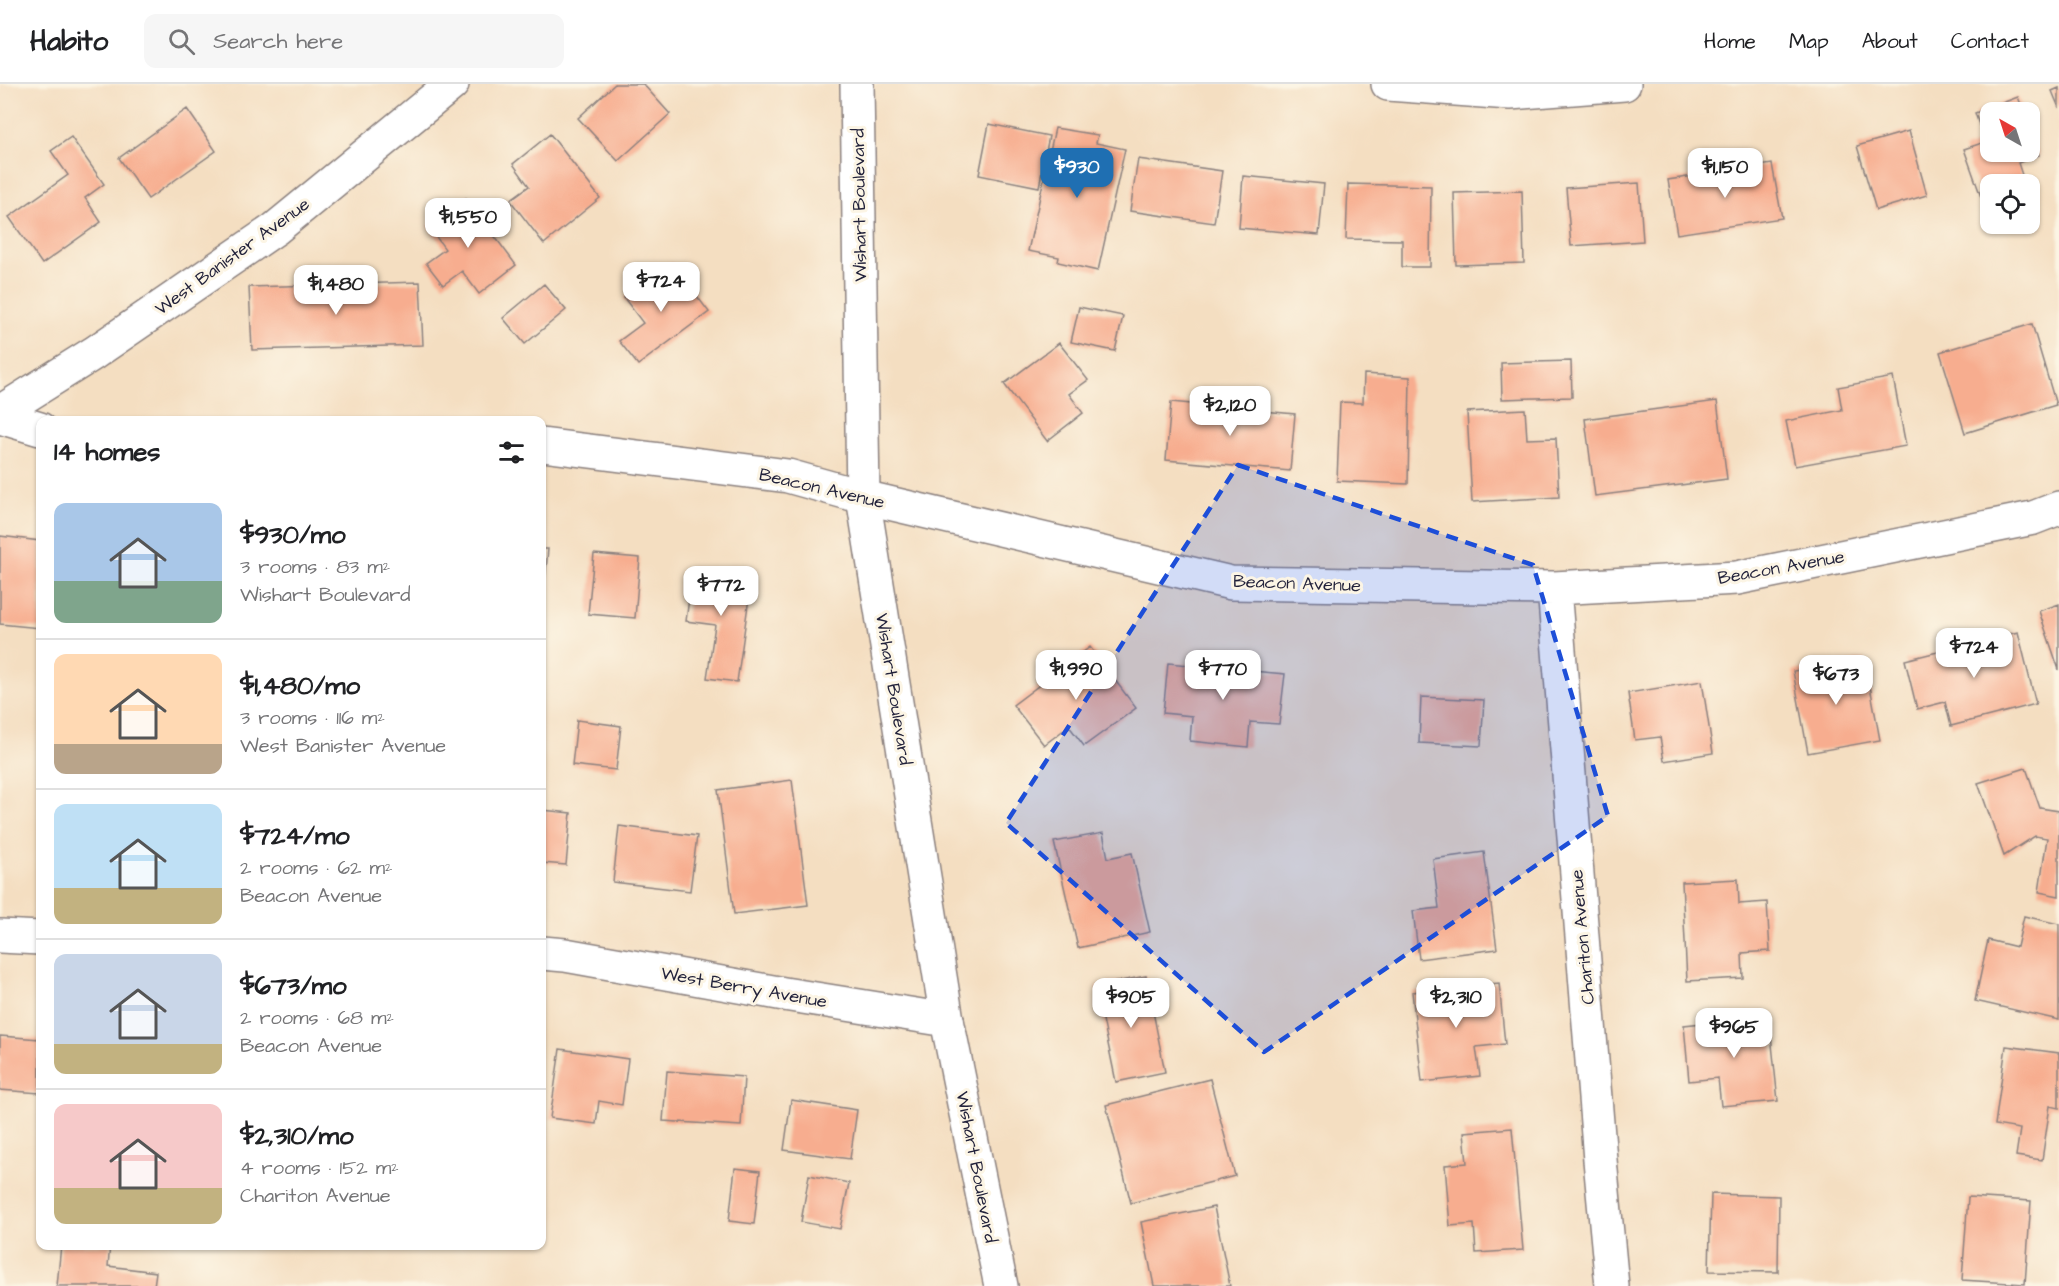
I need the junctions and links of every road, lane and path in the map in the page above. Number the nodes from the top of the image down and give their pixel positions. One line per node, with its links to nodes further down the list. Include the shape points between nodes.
1 (452, 84): 5 (street, West Banister Avenue, via 275,229)
2 (857, 84): 9 (street, Wishart Boulevard)
3 (1388, 84): 4 (street, via 1510,93)
4 (1624, 84)
5 (0, 412)
6 (0, 417): 7 (street)
7 (36, 428)
8 (546, 446): 9 (street, Beacon Avenue, via 788,476)
9 (862, 497): 11 (street, Beacon Avenue, via 1231,583); 15 (street, Wishart Boulevard)
10 (2059, 508): 11 (street, Beacon Avenue, via 2034,518 1737,578)
11 (1554, 588): 17 (street, Chariton Avenue)
12 (0, 936): 13 (street)
13 (36, 938)
14 (546, 953): 15 (street, West Berry Avenue)
15 (947, 1020): 16 (street, Wishart Boulevard)
16 (1001, 1286)
17 (1612, 1286)

